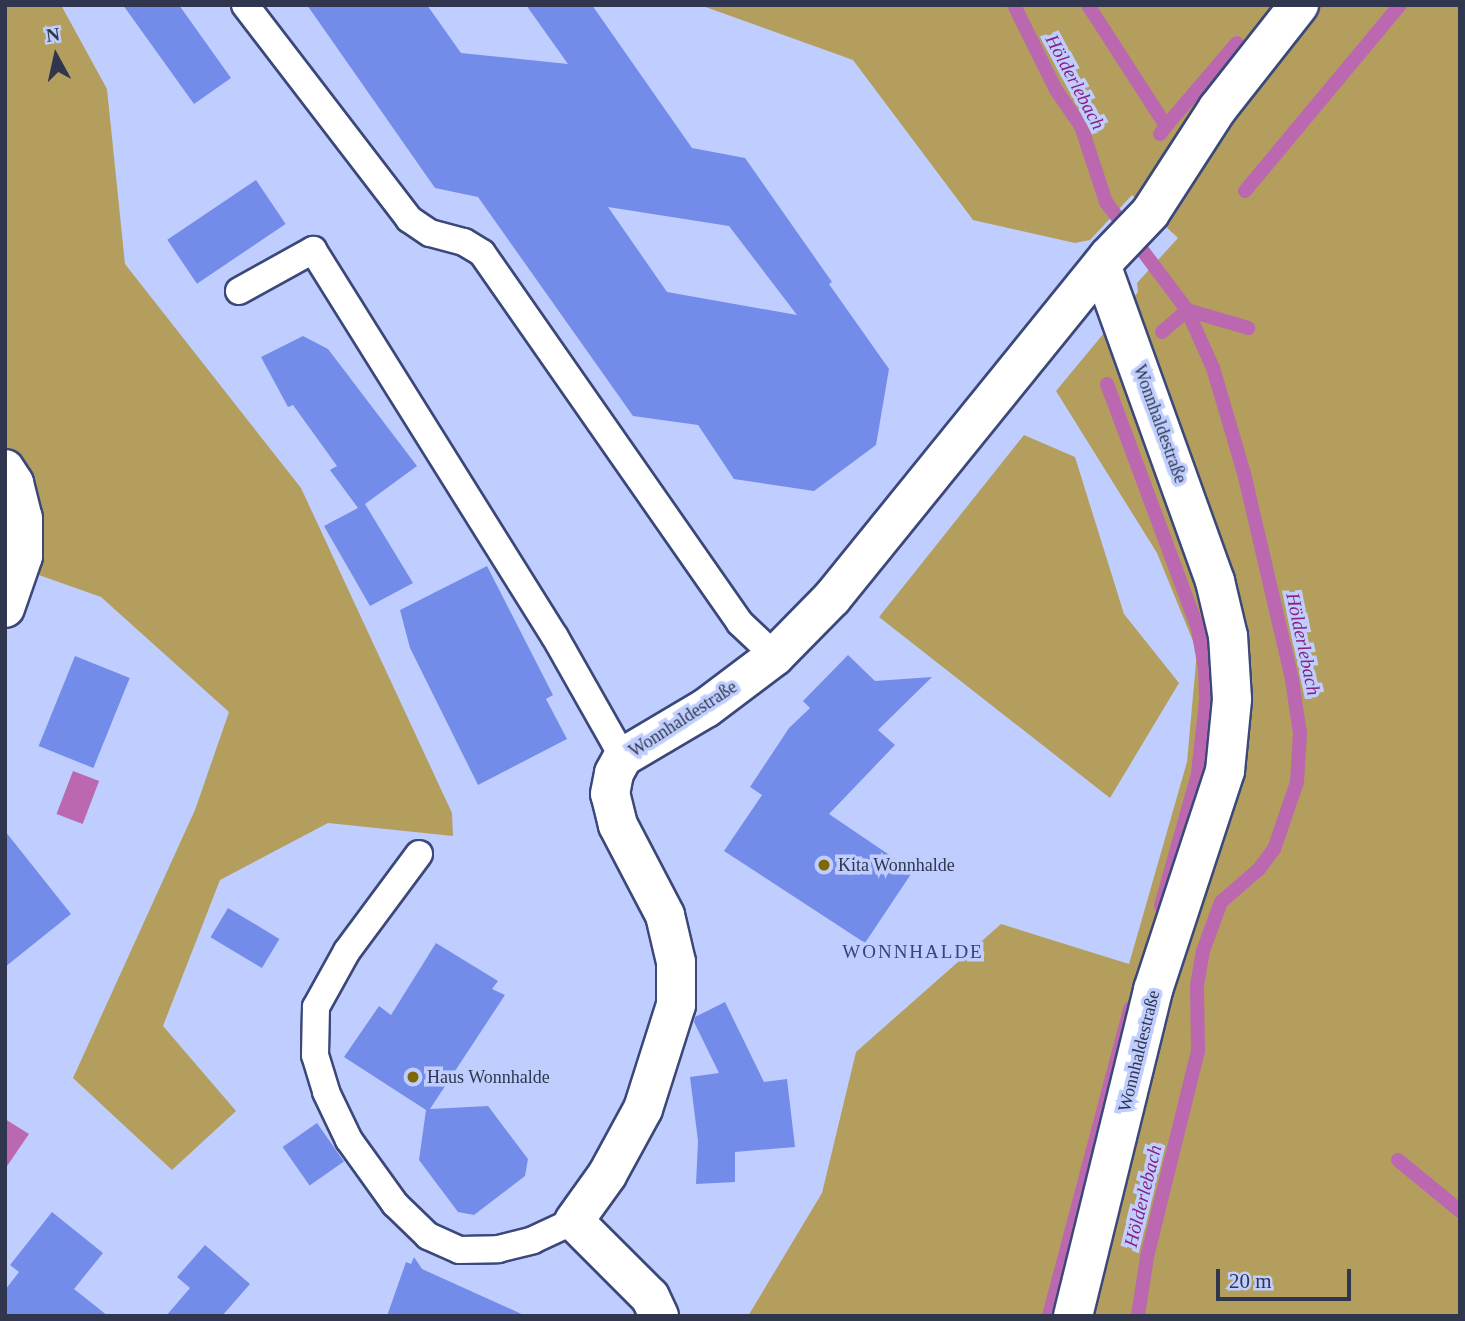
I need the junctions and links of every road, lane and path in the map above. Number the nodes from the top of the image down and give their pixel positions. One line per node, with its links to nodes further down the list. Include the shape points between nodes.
1 (245, 5): 7 (lane, via 409,219 430,233 464,242 482,253 740,623)
2 (1299, 5): 3 (street, Wonnhaldestraße, via 1218,108 1150,213)
3 (1105, 262): 7 (street, Wonnhaldestraße, via 832,598); 12 (street, Wonnhaldestraße, via 1215,581 1228,636 1232,699 1225,771 1153,990)
4 (239, 291): 8 (lane, via 313,250 555,637)
5 (5, 469): 6 (street, via 14,483 23,518 23,556)
6 (5, 608)
7 (775, 656): 8 (street, Wonnhaldestraße, via 706,708)
8 (623, 757): 10 (street, Wonnhaldestraße, via 610,794 618,825 665,915 676,962 676,1006 643,1109 607,1175)
9 (419, 854): 10 (lane, via 347,951 316,1007 315,1055 326,1091 349,1140 395,1205 428,1236 459,1250 498,1249 533,1240)
10 (574, 1221): 11 (street, via 650,1297)
11 (659, 1316)
12 (1073, 1316)

